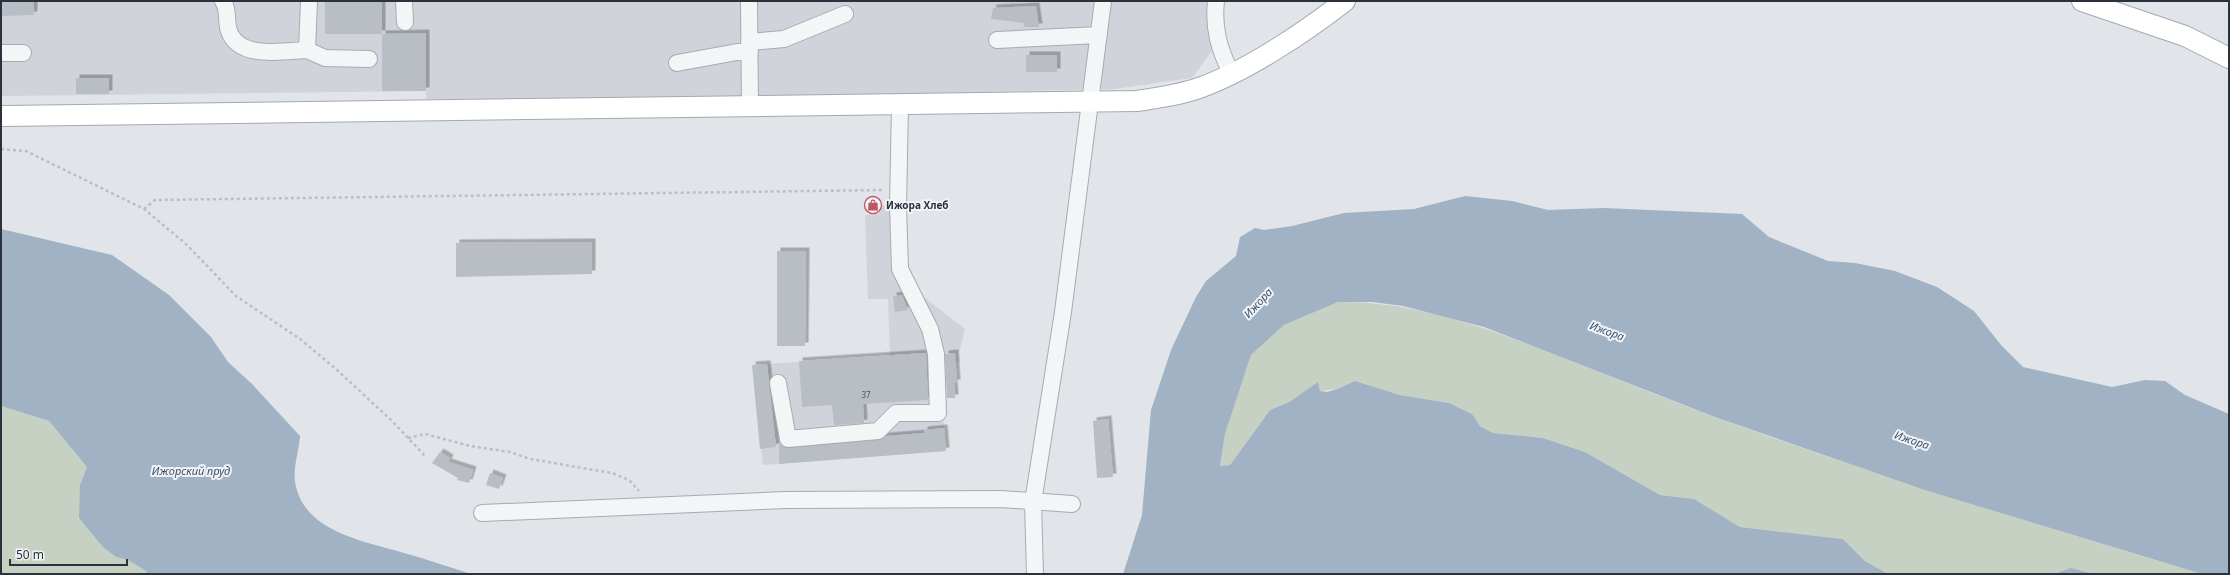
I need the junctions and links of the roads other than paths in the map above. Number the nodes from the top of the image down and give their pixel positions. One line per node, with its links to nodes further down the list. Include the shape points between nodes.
1 (223, 1): 14 (lane, via 228,9 229,31 238,45 258,52)
2 (309, 1): 14 (lane)
3 (404, 1): 10 (lane)
4 (748, 1): 13 (lane)
5 (1103, 1): 11 (lane)
6 (1216, 1): 20 (lane, via 1214,16 1217,39)
7 (1345, 1): 20 (main road, via 1293,38)
8 (2082, 1): 17 (main road, via 2185,36)
9 (845, 14): 13 (lane, via 784,39)
10 (405, 22)
11 (1099, 35): 12 (lane, via 1078,31); 21 (lane)
12 (997, 40)
13 (750, 47): 19 (lane, via 737,52); 23 (lane)
14 (307, 50): 18 (lane, via 325,58)
15 (1, 53): 16 (lane)
16 (23, 53)
17 (2229, 58)
18 (369, 59)
19 (677, 63)
20 (1231, 74): 21 (main road, via 1198,88 1164,97 1137,101)
21 (1091, 102): 22 (main road); 26 (lane, via 1063,312)
22 (900, 104): 23 (main road); 25 (lane, via 900,269 930,329 934,348 938,413 896,413 878,431 788,439)
23 (750, 106): 24 (main road)
24 (1, 116)
25 (778, 383)
26 (1033, 502): 27 (lane); 28 (lane, via 1001,499 794,500); 29 (lane)
27 (1072, 504)
28 (482, 513)
29 (1035, 574)

